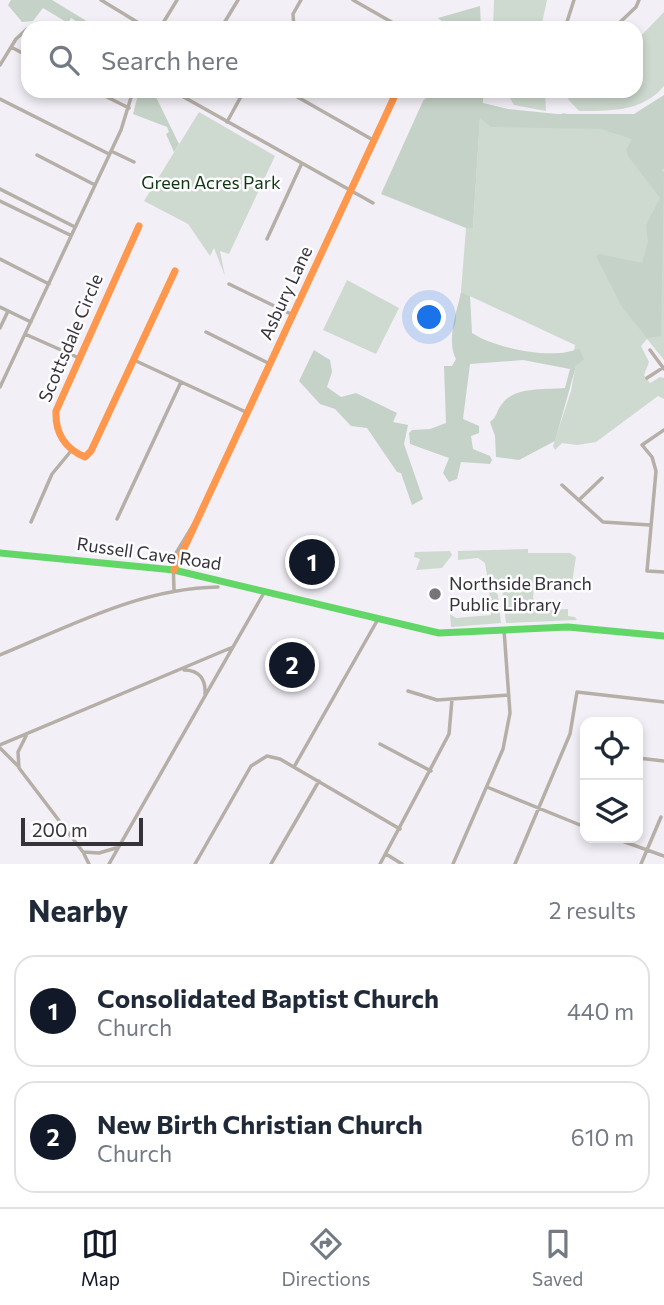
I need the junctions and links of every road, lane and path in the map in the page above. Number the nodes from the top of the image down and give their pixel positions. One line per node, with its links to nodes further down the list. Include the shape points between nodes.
1 (101, 0): 8 (street)
2 (177, 0): 9 (street)
3 (238, 0): 10 (street)
4 (301, 0): 11 (street)
5 (353, 0): 12 (street)
6 (574, 0): 13 (street)
7 (639, 0): 14 (street)
8 (136, 21)
9 (164, 21)
10 (224, 21)
11 (294, 21)
12 (390, 21)
13 (567, 21)
14 (621, 21)
15 (21, 36): 16 (street)
16 (11, 47): 17 (street); 18 (street)
17 (21, 52)
18 (0, 65)
19 (109, 98): 26 (street)
20 (131, 98): 26 (street)
21 (189, 98): 27 (street)
22 (240, 98): 27 (street)
23 (299, 98): 28 (street)
24 (394, 98): 28 (street, Asbury Lane)
25 (0, 99): 29 (street)
26 (129, 108): 29 (street)
27 (227, 122): 32 (street)
28 (374, 141): 35 (street, Asbury Lane)
29 (110, 153): 31 (street); 33 (street)
30 (37, 155): 33 (street)
31 (134, 162)
32 (301, 165): 35 (street); 41 (street)
33 (95, 185): 39 (street)
34 (0, 189): 39 (street)
35 (351, 192): 37 (street); 48 (street, Asbury Lane)
36 (0, 201): 40 (street)
37 (373, 203)
38 (139, 226): 54 (street, Scottsdale Circle)
39 (75, 227): 40 (street)
40 (71, 236): 44 (street)
41 (267, 239)
42 (0, 259): 44 (street)
43 (175, 271): 55 (street)
44 (49, 284): 49 (street)
45 (229, 284): 48 (street)
46 (0, 307): 47 (street)
47 (8, 311): 49 (street); 50 (street)
48 (293, 315): 56 (street, Asbury Lane)
49 (31, 322): 52 (street)
50 (0, 328)
51 (206, 332): 56 (street)
52 (25, 334): 54 (street); 60 (street)
53 (650, 350): 57 (street)
54 (79, 358): 63 (street, Scottsdale Circle, via 55,416)
55 (134, 360): 59 (street); 63 (street, via 89,454 85,457)
56 (270, 364): 61 (street, Asbury Lane)
57 (664, 368): 58 (street)
58 (646, 378)
59 (181, 382): 61 (street); 67 (street)
60 (0, 387)
61 (248, 413): 71 (street, Asbury Lane)
62 (664, 430): 69 (street, via 642,445 656,471)
63 (71, 451): 68 (street, via 52,474)
64 (602, 478): 66 (street)
65 (562, 485): 66 (street)
66 (579, 500): 69 (street, via 603,523)
67 (117, 519)
68 (31, 522)
69 (651, 525): 72 (street, via 647,571)
70 (0, 552): 71 (street, Russell Cave Road)
71 (174, 569): 74 (street); 75 (street, Russell Cave Road)
72 (664, 572)
73 (218, 587): 74 (street)
74 (174, 590): 80 (street, via 113,608)
75 (265, 592): 76 (street, Russell Cave Road); 79 (street)
76 (377, 621): 77 (street, Russell Cave Road, via 439,633); 92 (street)
77 (504, 630): 78 (street, Russell Cave Road, via 568,627); 83 (street)
78 (664, 636)
79 (234, 646): 81 (street); 84 (street)
80 (0, 655)
81 (180, 670): 84 (street, via 195,671 202,678); 87 (street)
82 (408, 691): 85 (street, via 430,699)
83 (509, 695): 85 (street); 96 (street, via 507,739)
84 (204, 699): 102 (street)
85 (452, 699): 94 (street, via 451,728)
86 (664, 702): 97 (street, via 577,692 570,734)
87 (27, 734): 89 (street); 93 (street, via 19,747)
88 (380, 744): 94 (street)
89 (0, 747): 93 (street)
90 (643, 759): 91 (street)
91 (664, 761)
92 (295, 767): 95 (street); 109 (street, via 272,756 261,757 251,766)
93 (19, 768): 104 (street)
94 (431, 771): 100 (street)
95 (318, 781): 100 (street); 110 (street)
96 (487, 787): 97 (street); 113 (street)
97 (539, 808): 99 (street); 114 (street)
98 (661, 817): 103 (street)
99 (580, 825)
100 (400, 829): 105 (street)
101 (629, 843): 103 (street)
102 (119, 847): 104 (street); 108 (street)
103 (648, 849): 106 (street); 115 (street)
104 (83, 852): 107 (street)
105 (386, 854): 111 (street); 112 (street)
106 (664, 856)
107 (89, 864)
108 (109, 864)
109 (195, 864)
110 (271, 864)
111 (380, 864)
112 (402, 864)
113 (453, 864)
114 (515, 864)
115 (641, 864)

